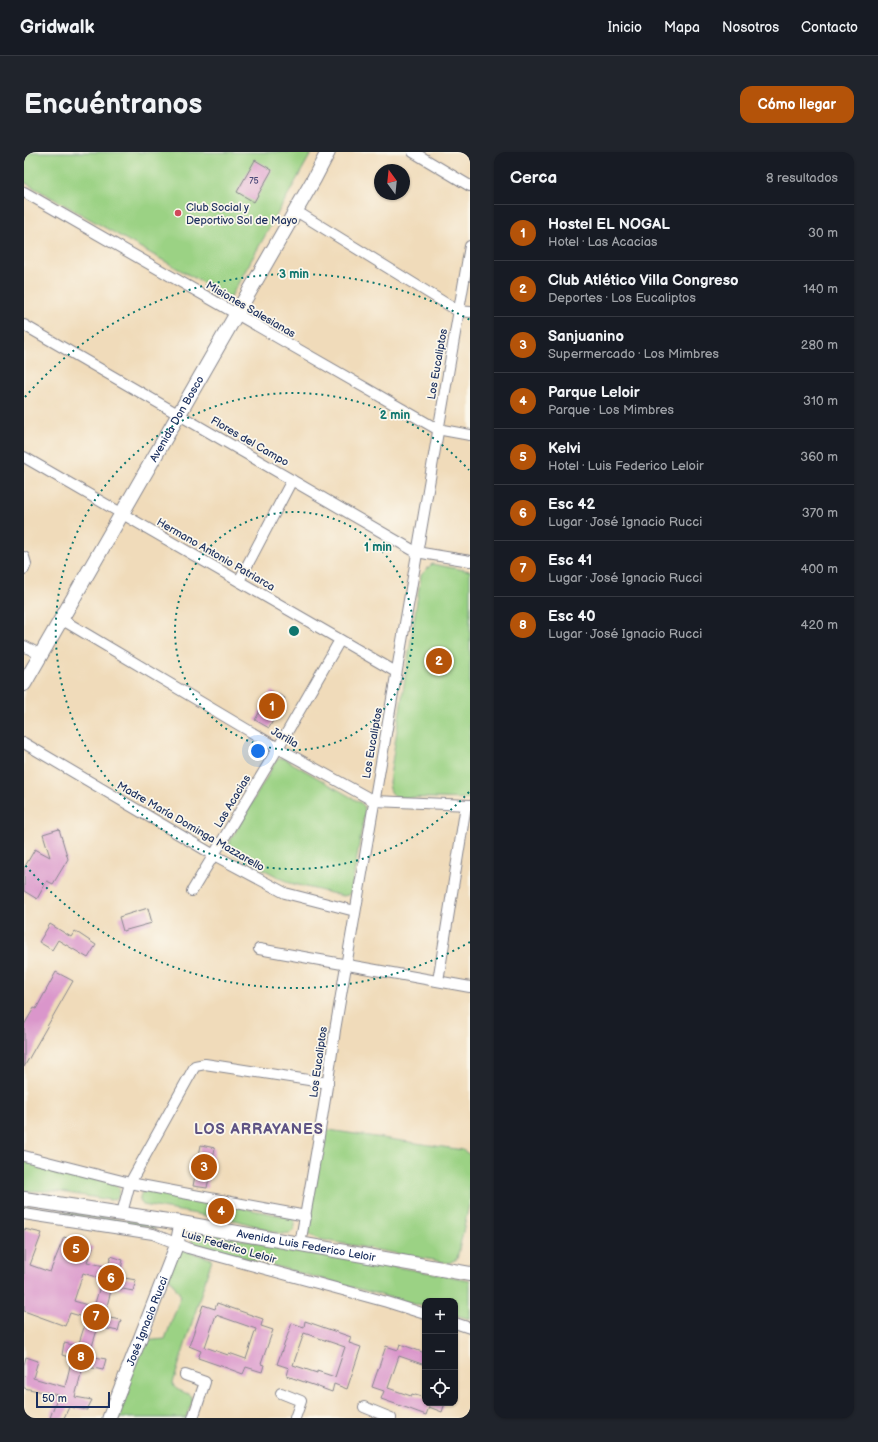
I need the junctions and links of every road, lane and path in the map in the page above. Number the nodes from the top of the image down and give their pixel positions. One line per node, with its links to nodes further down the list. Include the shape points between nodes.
1 (328, 152): 5 (main road, Avenida Don Bosco)
2 (413, 152): 3 (street)
3 (470, 186)
4 (24, 192): 9 (street, Misiones Salesianas)
5 (296, 211): 7 (street); 9 (main road, Avenida Don Bosco)
6 (470, 246): 7 (street, Los Eucaliptos)
7 (458, 310): 8 (street); 12 (street, Los Eucaliptos)
8 (470, 312)
9 (236, 315): 11 (main road, Avenida Don Bosco); 12 (street, Misiones Salesianas)
10 (24, 325): 11 (street, Flores del Campo)
11 (179, 414): 15 (street, Flores del Campo); 16 (main road, Avenida Don Bosco)
12 (437, 429): 13 (street, Misiones Salesianas); 17 (street, Los Eucaliptos)
13 (470, 434)
14 (24, 456): 16 (street, Hermano Antonio Patriarca)
15 (292, 480): 17 (street, Flores del Campo); 21 (street)
16 (122, 514): 21 (street, Hermano Antonio Patriarca); 22 (main road, Avenida Don Bosco)
17 (416, 552): 19 (street, Flores del Campo); 26 (street, Los Eucaliptos)
18 (24, 557): 20 (street)
19 (470, 561)
20 (24, 569)
21 (239, 581): 23 (street, Hermano Antonio Patriarca)
22 (61, 619): 25 (main road, Avenida Don Bosco); 29 (street, Jarilla)
23 (340, 640): 26 (street, Hermano Antonio Patriarca); 29 (street, Las Acacias)
24 (24, 646): 25 (street)
25 (40, 655): 27 (main road, Avenida Don Bosco)
26 (396, 672): 30 (street, Los Eucaliptos)
27 (24, 684)
28 (24, 743): 32 (street, Madre María Dominga Mazzarello)
29 (278, 748): 30 (street, Jarilla); 32 (street, Las Acacias)
30 (374, 801): 31 (street, Jarilla); 34 (street, Los Eucaliptos)
31 (468, 805): 37 (street)
32 (214, 855): 33 (street, Las Acacias); 34 (street, Madre María Dominga Mazzarello, via 285,893)
33 (192, 891)
34 (355, 911): 36 (street, Los Eucaliptos)
35 (259, 949): 36 (street)
36 (346, 965): 37 (street); 39 (street, Los Eucaliptos)
37 (438, 981): 38 (street)
38 (470, 987)
39 (328, 1082): 41 (street, via 205,1064 195,1066); 45 (street, Los Eucaliptos)
40 (24, 1156): 41 (street)
41 (130, 1182): 43 (street); 45 (street)
42 (24, 1199): 43 (main road, Avenida Luis Federico Leloir)
43 (122, 1213): 46 (main road, Avenida Luis Federico Leloir)
44 (24, 1214): 47 (street, Luis Federico Leloir, via 153,1234)
45 (306, 1216): 48 (street, Los Eucaliptos)
46 (181, 1223): 47 (street, José Ignacio Rucci); 48 (main road, Avenida Luis Federico Leloir)
47 (177, 1244): 50 (street, Luis Federico Leloir); 56 (street, José Ignacio Rucci)
48 (300, 1244): 49 (main road, Avenida Luis Federico Leloir)
49 (470, 1274)
50 (422, 1313)
51 (458, 1324): 52 (street)
52 (470, 1328)
53 (185, 1375): 57 (street, via 205,1382)
54 (281, 1393): 58 (street, via 301,1401)
55 (364, 1407): 59 (street)
56 (109, 1418)
57 (193, 1418)
58 (295, 1418)
59 (391, 1418)

